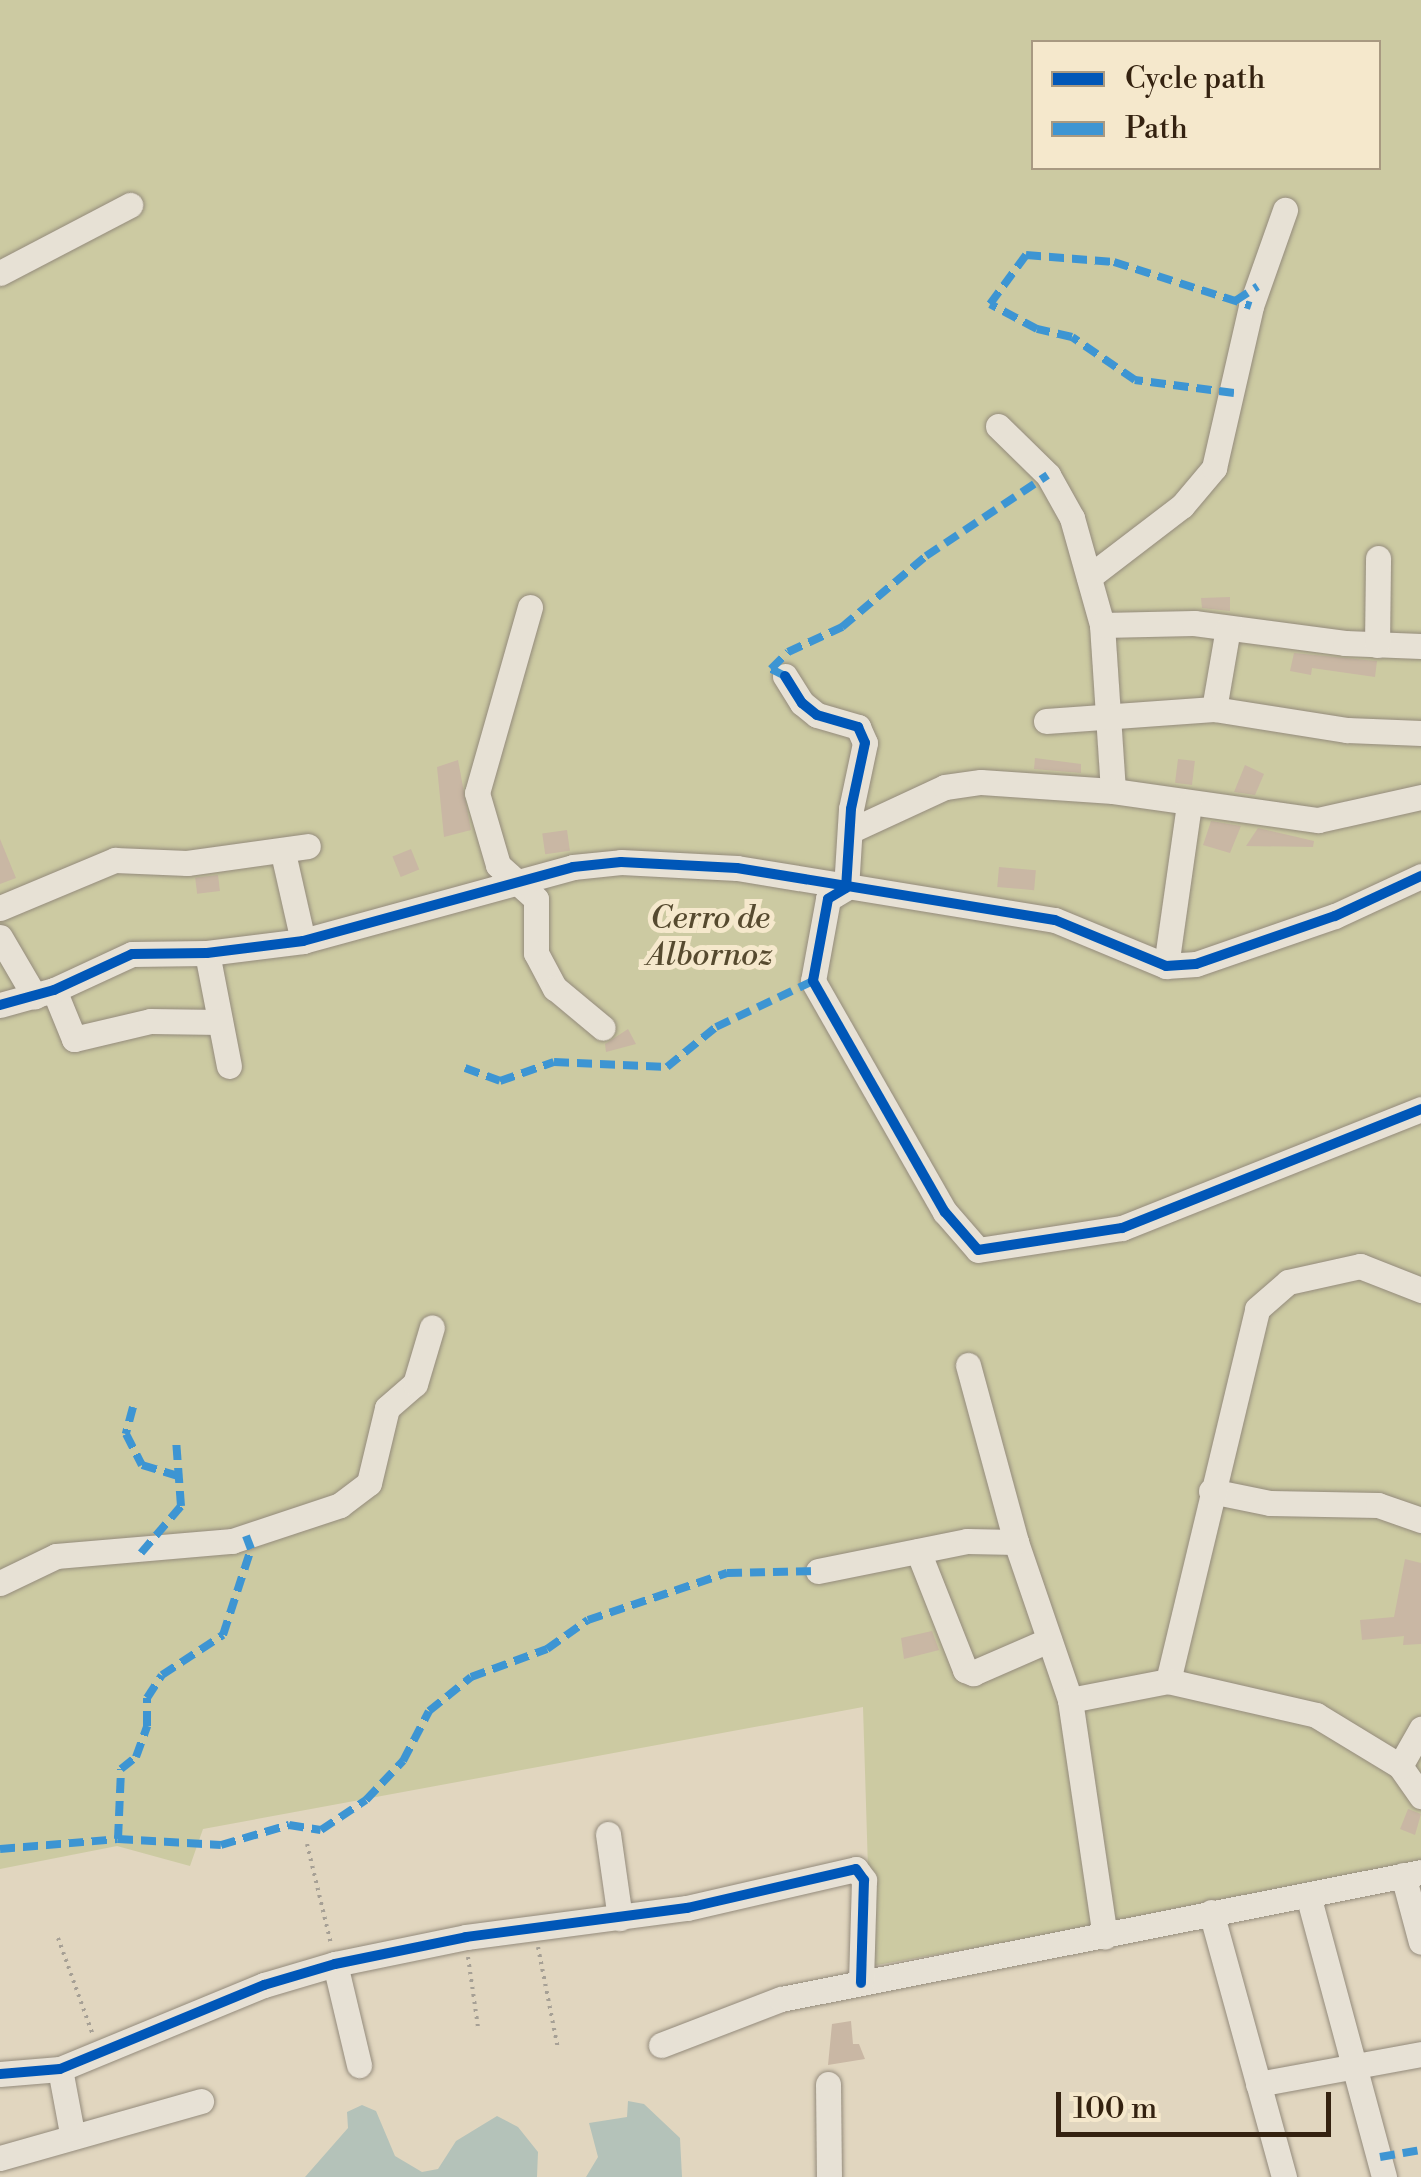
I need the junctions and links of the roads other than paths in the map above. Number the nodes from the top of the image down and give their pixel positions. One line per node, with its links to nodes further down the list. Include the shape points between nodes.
1 (130, 205): 3 (street)
2 (1285, 210): 6 (street, via 1251,306 1214,468 1182,506)
3 (0, 273)
4 (998, 426): 6 (street, via 1048,475 1072,518)
5 (1378, 558): 10 (street)
6 (1088, 576): 8 (street)
7 (530, 607): 24 (street, via 477,793 498,865)
8 (1102, 624): 9 (street); 15 (street)
9 (1228, 628): 10 (street); 13 (street)
10 (1377, 646): 11 (street)
11 (1421, 646)
12 (785, 676): 20 (street, via 817,715 864,734)
13 (1214, 709): 15 (street); 16 (street, via 1346,730)
14 (1046, 720): 15 (street)
15 (1108, 720): 17 (street)
16 (1421, 732)
17 (1113, 791): 19 (street); 20 (street, via 981,782 945,787)
18 (1421, 797): 19 (street, via 1318,820)
19 (1189, 804): 30 (street)
20 (852, 830): 25 (street)
21 (308, 846): 22 (street)
22 (283, 853): 26 (street, via 188,863 115,860); 28 (street)
23 (1421, 876): 30 (street, via 1336,916 1196,964)
24 (522, 880): 25 (street, via 621,862 737,868); 28 (street); 34 (street, via 538,905 536,953 556,988)
25 (846, 888): 30 (street, via 1056,920); 36 (street, via 828,899 813,981 953,1224 978,1250 1002,1252 1122,1228)
26 (0, 908)
27 (0, 937): 31 (street)
28 (304, 941): 29 (street)
29 (207, 953): 31 (street, via 132,954); 33 (street)
30 (1166, 966)
31 (45, 994): 32 (street); 33 (street, via 74,1039 150,1021)
32 (0, 1005)
33 (220, 1022): 35 (street)
34 (603, 1028)
35 (229, 1066)
36 (1421, 1109)
37 (1421, 1290): 40 (street, via 1360,1266 1311,1274 1267,1295 1257,1309)
38 (432, 1328): 45 (street, via 415,1384 387,1408 369,1483 340,1505 232,1541 56,1556)
39 (968, 1366): 42 (street)
40 (1211, 1491): 41 (street, via 1270,1503 1378,1505); 47 (street)
41 (1421, 1520)
42 (1016, 1542): 43 (street, via 988,1539); 46 (street)
43 (918, 1551): 44 (street); 46 (street, via 965,1670 974,1673)
44 (818, 1571)
45 (0, 1583)
46 (1049, 1640): 48 (street)
47 (1168, 1681): 48 (street); 50 (street, via 1316,1716)
48 (1070, 1700): 57 (street)
49 (1421, 1728): 50 (street)
50 (1400, 1766): 51 (street)
51 (1421, 1796)
52 (608, 1834): 56 (street)
53 (1412, 1874): 54 (street); 58 (street)
54 (1308, 1895): 55 (street); 64 (street)
55 (1212, 1912): 57 (street); 68 (street)
56 (620, 1918): 59 (street, via 466,1937); 60 (street, via 856,1868 864,1880)
57 (1105, 1936): 60 (street)
58 (1421, 1942)
59 (336, 1964): 63 (street); 65 (street, via 264,1984)
60 (861, 1983): 61 (street, via 781,2000)
61 (661, 2045)
62 (1421, 2054): 64 (street)
63 (359, 2065)
64 (1360, 2066): 68 (street); 74 (street)
65 (60, 2069): 66 (street); 70 (street)
66 (0, 2074)
67 (828, 2084): 72 (street)
68 (1258, 2084): 73 (street)
69 (202, 2101): 70 (street)
70 (72, 2133): 71 (street)
71 (0, 2158)
72 (828, 2177)
73 (1284, 2177)
74 (1384, 2177)

